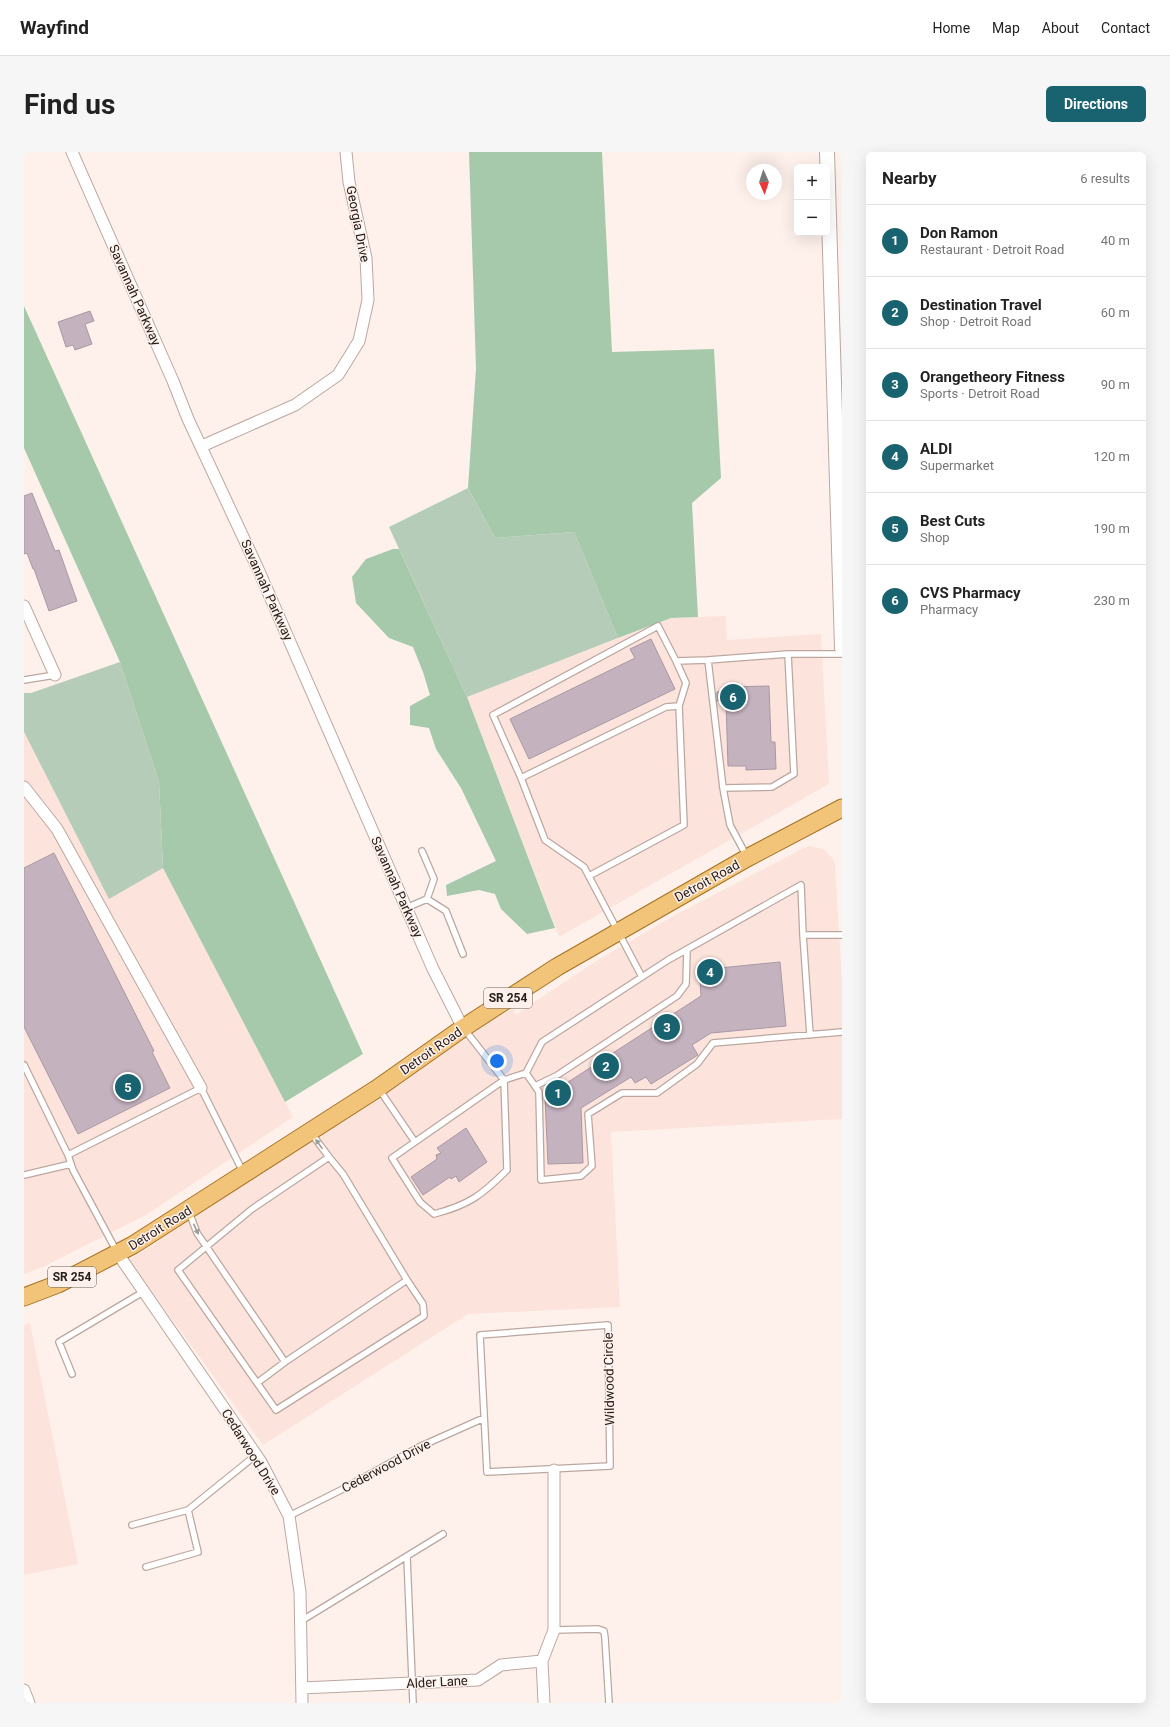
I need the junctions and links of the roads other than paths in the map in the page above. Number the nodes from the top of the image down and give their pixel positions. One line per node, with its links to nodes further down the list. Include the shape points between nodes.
1 (72, 152): 4 (street, Savannah Parkway)
2 (346, 152): 4 (street, Georgia Drive, via 349,182 366,258 368,300 359,341 338,375 295,405)
3 (827, 152): 6 (street)
4 (202, 446): 22 (street, Savannah Parkway)
5 (24, 606): 11 (street)
6 (842, 648)
7 (788, 654): 8 (lane); 9 (lane); 16 (lane, via 794,774 772,787)
8 (842, 654)
9 (708, 660): 10 (lane); 16 (lane)
10 (676, 661): 13 (lane, via 686,683); 14 (lane, via 658,626 493,715)
11 (55, 675): 12 (lane)
12 (24, 680)
13 (679, 706): 14 (lane, via 666,707); 20 (lane, via 684,825)
14 (521, 778): 20 (lane, via 545,840 584,867)
15 (24, 787): 36 (street, via 57,829)
16 (723, 788): 19 (lane, via 730,825)
17 (842, 808): 19 (main road, Detroit Road / SR 254)
18 (422, 851): 21 (lane, via 434,879)
19 (747, 858): 23 (main road, Detroit Road / SR 254)
20 (589, 876): 23 (lane)
21 (427, 899): 22 (lane); 27 (lane, via 446,911)
22 (406, 908): 29 (street, Savannah Parkway)
23 (617, 932): 28 (lane); 29 (main road, Detroit Road / SR 254, via 556,967)
24 (803, 935): 25 (lane); 26 (lane, via 801,885); 31 (lane)
25 (842, 935)
26 (687, 950): 28 (lane); 35 (lane, via 686,984 677,996 556,1076)
27 (463, 954)
28 (642, 977): 33 (lane, via 542,1042)
29 (463, 1028): 34 (lane); 37 (main road, Detroit Road / SR 254)
30 (842, 1032): 31 (lane)
31 (810, 1035): 35 (lane, via 713,1043 697,1064 658,1093 622,1093 588,1114 592,1166 581,1176 541,1180 539,1092)
32 (24, 1065): 40 (lane)
33 (526, 1073): 34 (lane); 35 (lane)
34 (504, 1080): 39 (lane); 39 (lane, via 507,1170 484,1193 454,1209 434,1214 420,1202 392,1158)
35 (535, 1086)
36 (201, 1088): 40 (lane); 43 (lane)
37 (378, 1088): 38 (main road, Detroit Road / SR 254); 39 (lane)
38 (310, 1131): 41 (lane, one-way to 38); 43 (main road, Detroit Road / SR 254)
39 (415, 1142)
40 (68, 1154): 42 (lane)
41 (329, 1157): 46 (lane, via 252,1210); 48 (lane, via 343,1174)
42 (71, 1164): 44 (lane); 47 (lane)
43 (244, 1174): 45 (main road, Detroit Road / SR 254)
44 (24, 1175)
45 (188, 1211): 46 (lane, one-way to 46, via 197,1233); 47 (main road, Detroit Road / SR 254)
46 (206, 1246): 51 (lane); 53 (lane, via 178,1270)
47 (118, 1254): 49 (street, Cedarwood Drive); 50 (main road, Detroit Road / SR 254, via 58,1284)
48 (407, 1280): 51 (lane); 53 (lane, via 423,1304 424,1316 276,1410)
49 (143, 1292): 52 (lane, via 59,1342); 55 (street, Cedarwood Drive)
50 (24, 1297)
51 (285, 1362): 53 (lane)
52 (72, 1374)
53 (257, 1383)
54 (484, 1418): 56 (lane, Wildwood Circle, via 487,1472); 56 (lane, Wildwood Circle, via 480,1335 608,1325 610,1466); 58 (lane, Cederwood Drive, via 419,1447)
55 (256, 1455): 57 (lane); 58 (street, Cedarwood Drive)
56 (554, 1470): 64 (street)
57 (188, 1510): 59 (lane); 62 (lane, via 198,1552)
58 (289, 1516): 63 (street, Cedarwood Drive, via 300,1592)
59 (132, 1525)
60 (443, 1534): 61 (lane)
61 (407, 1557): 63 (lane); 66 (lane)
62 (146, 1567)
63 (301, 1621): 67 (street, Cedarwood Drive)
64 (554, 1630): 65 (street); 73 (lane, via 598,1629 604,1632)
65 (542, 1661): 66 (street, Alder Lane, via 501,1664 478,1680); 72 (street)
66 (413, 1683): 67 (street, Alder Lane); 71 (lane)
67 (302, 1688): 70 (street, Cedarwood Drive)
68 (24, 1690): 69 (street)
69 (30, 1703)
70 (302, 1703)
71 (413, 1703)
72 (544, 1703)
73 (609, 1703)

